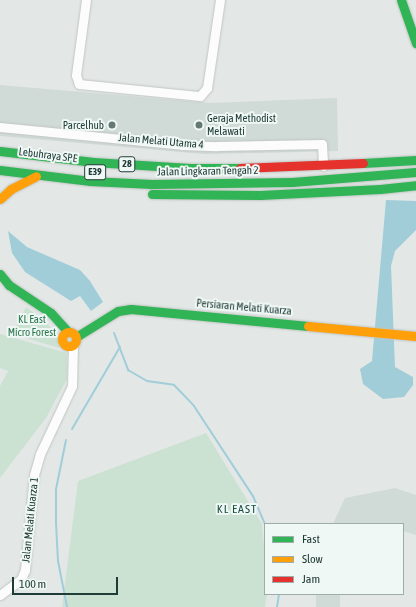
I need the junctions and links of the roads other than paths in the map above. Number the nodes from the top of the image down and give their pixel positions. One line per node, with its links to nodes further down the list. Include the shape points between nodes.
1 (86, 0): 2 (street, via 76,75 79,84 200,96 207,88)
2 (220, 0)
3 (401, 0): 4 (main road)
4 (416, 43)
5 (0, 127): 9 (street, Jalan Melati Utama 4, via 182,145 322,144)
6 (0, 150): 9 (main road, Jalan Lingkaran Tengah 2 / 28, via 93,162 182,167)
7 (416, 160): 9 (main road, Jalan Lingkaran Tengah 2 / 28)
8 (0, 162): 14 (main road, Lebuhraya SPE / E39, via 108,174 177,177)
9 (322, 166)
10 (0, 170): 12 (main road, Jalan Lingkaran Tengah 2 / 28)
11 (416, 172): 14 (main road, Jalan Lingkaran Tengah 2 / 28, via 292,182)
12 (36, 176): 13 (main road, Jalan Lingkaran Tengah 2 / 28); 18 (main road, via 11,189)
13 (90, 181): 14 (main road, Jalan Lingkaran Tengah 2 / 28); 16 (main road)
14 (188, 183)
15 (416, 185): 17 (main road, via 260,196)
16 (105, 192)
17 (141, 194)
18 (0, 199)
19 (0, 274): 20 (main road, via 9,285 51,313)
20 (68, 332): 22 (main road, via 72,332); 23 (main road, via 62,337 62,342)
21 (416, 336): 22 (main road, Persiaran Melati Kuarza, via 131,309 118,311)
22 (76, 337): 23 (main road, via 77,341)
23 (73, 346): 24 (street, Jalan Melati Kuarza 1, via 72,386 40,454 34,475 25,570 20,579)
24 (0, 595)

